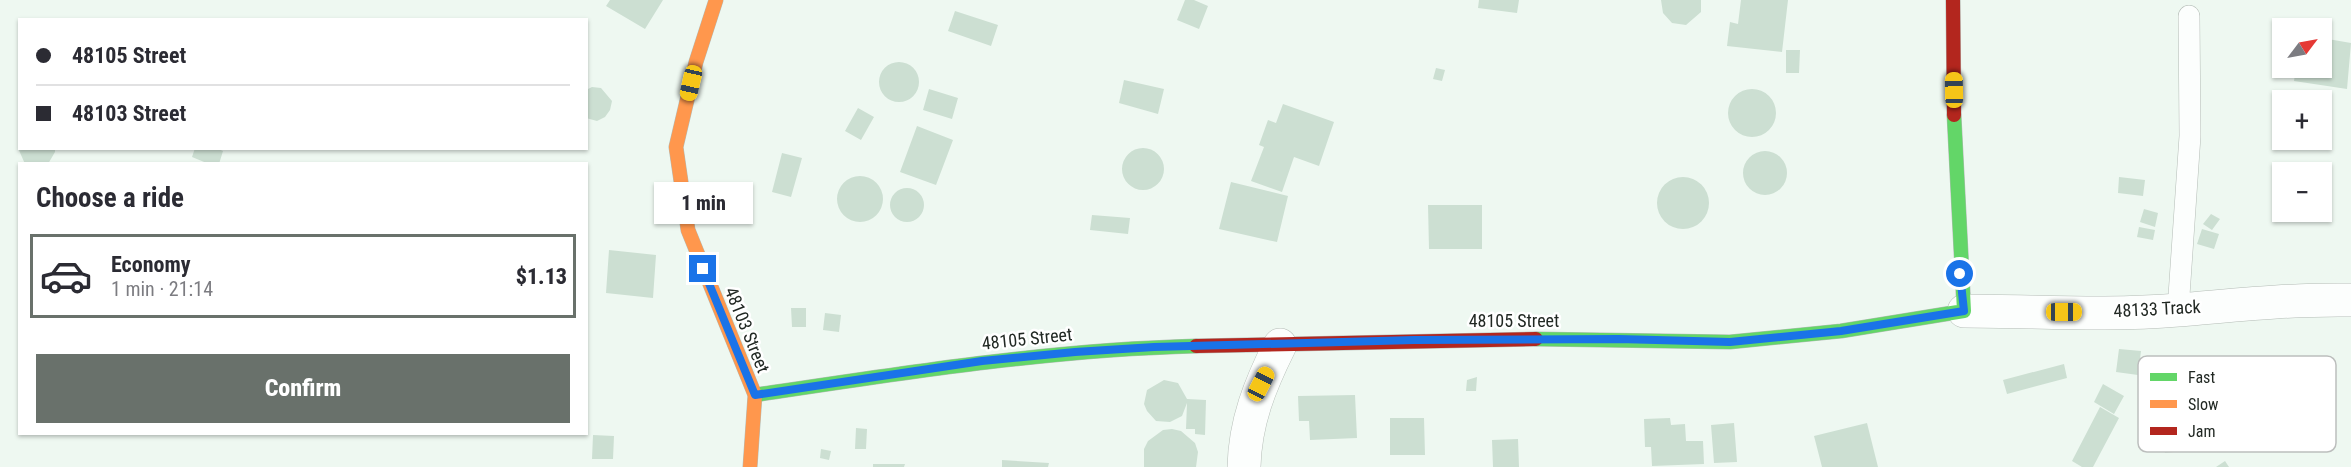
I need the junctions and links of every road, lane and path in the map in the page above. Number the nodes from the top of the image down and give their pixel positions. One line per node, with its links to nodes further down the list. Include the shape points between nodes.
1 (716, 0): 8 (street, 48103 Street, via 696,62 676,147 688,230)
2 (1953, 0): 6 (street)
3 (2188, 16): 5 (lane, via 2190,136)
4 (2351, 300): 5 (street, 48133 Track, via 2300,299)
5 (2178, 310): 6 (street, 48133 Track)
6 (1964, 311): 7 (street, 48105 Street, via 1841,331 1730,342 1425,340)
7 (1280, 345): 8 (street, 48105 Street, via 1064,353 982,361); 10 (street, via 1248,423)
8 (755, 395): 9 (street)
9 (750, 467)
10 (1244, 467)

